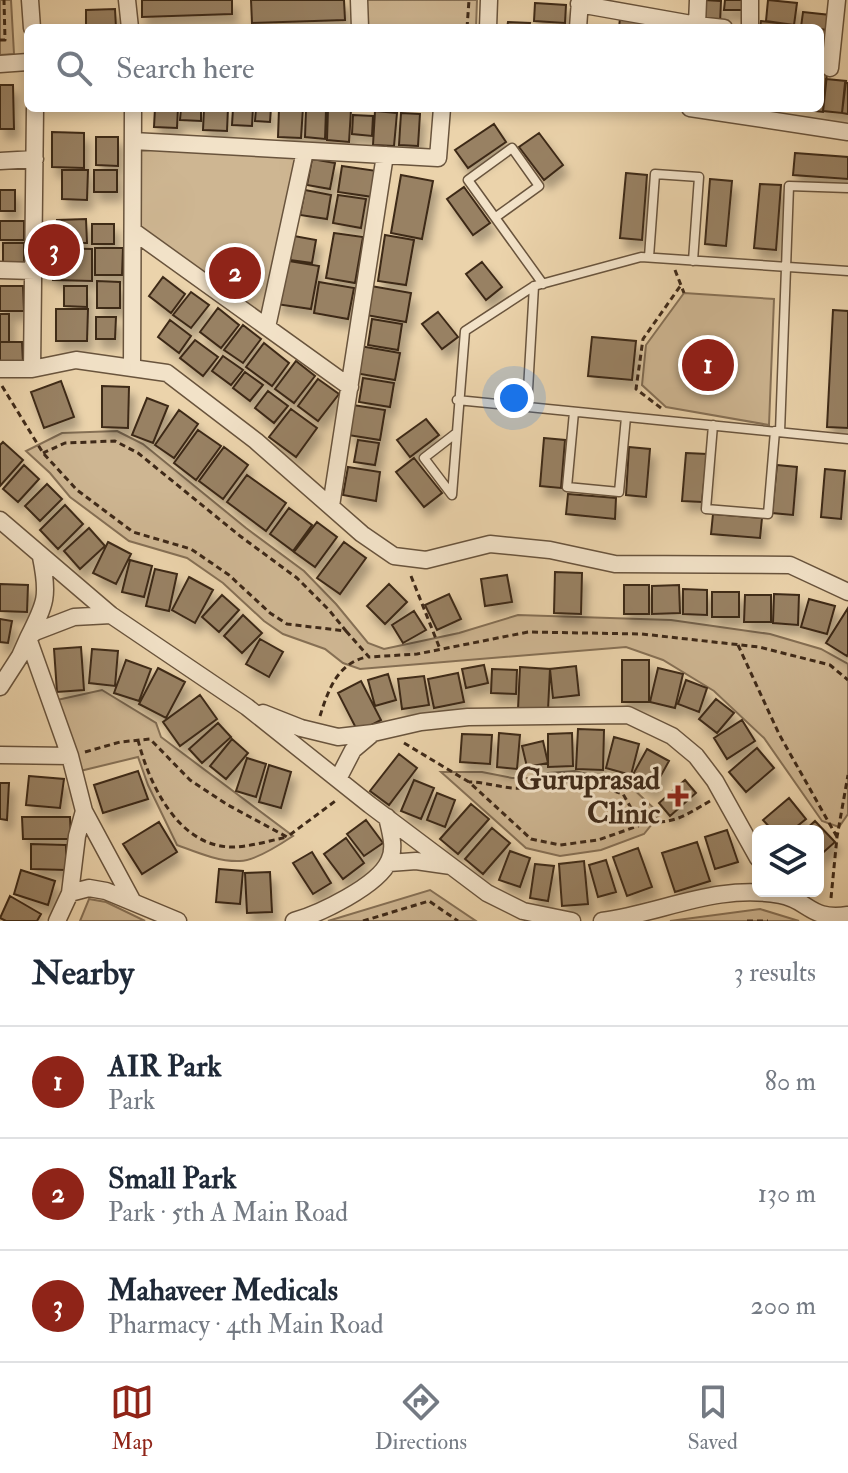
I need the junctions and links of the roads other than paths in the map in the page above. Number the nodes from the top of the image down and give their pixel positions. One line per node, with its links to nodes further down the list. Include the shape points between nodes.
1 (30, 0): 9 (street)
2 (127, 0): 10 (street)
3 (359, 0): 11 (street)
4 (489, 0): 12 (street)
5 (698, 0): 15 (street)
6 (750, 0): 16 (street)
7 (837, 0): 17 (street)
8 (580, 2): 13 (street); 14 (street)
9 (32, 24)
10 (130, 24)
11 (360, 24)
12 (488, 24)
13 (578, 24)
14 (692, 24)
15 (697, 24)
16 (750, 24)
17 (840, 46): 20 (street)
18 (24, 62): 19 (street)
19 (0, 64)
20 (830, 68)
21 (35, 112): 29 (street)
22 (133, 112): 26 (street)
23 (442, 112): 28 (street, via 438,158)
24 (748, 112): 25 (street)
25 (848, 132)
26 (133, 141): 27 (street); 33 (street)
27 (305, 151): 28 (street); 41 (street)
28 (385, 155): 45 (street)
29 (35, 159): 30 (street); 38 (street)
30 (0, 161)
31 (848, 188): 36 (lane, via 789,186)
32 (496, 217): 32 (lane, via 468,180 512,148 539,186); 40 (lane)
33 (133, 231): 41 (street); 42 (street)
34 (649, 257): 35 (lane); 35 (lane, via 655,174 699,177); 40 (lane)
35 (693, 261): 36 (lane)
36 (786, 268): 39 (lane); 51 (lane)
37 (0, 270): 38 (street)
38 (34, 271): 44 (street)
39 (848, 271)
40 (539, 285): 46 (lane, via 465,331); 47 (lane)
41 (267, 327): 45 (street)
42 (132, 368): 44 (street, via 76,360); 54 (street, via 167,373)
43 (0, 369): 44 (street)
44 (32, 369)
45 (350, 387): 54 (street)
46 (457, 400): 47 (lane); 52 (lane)
47 (527, 407): 48 (lane)
48 (574, 412): 49 (lane); 49 (lane, via 567,487 619,492)
49 (626, 417): 50 (lane)
50 (713, 425): 51 (lane); 51 (lane, via 706,509 768,514)
51 (777, 432): 53 (lane)
52 (455, 434): 52 (lane, via 454,450 452,495 424,458)
53 (848, 439)
54 (331, 506): 57 (street, via 394,556 426,560 490,544 615,564 790,565)
55 (0, 520): 56 (street)
56 (41, 557): 58 (street); 59 (street, via 47,587 44,607)
57 (848, 592)
58 (111, 615): 59 (street, via 74,617); 61 (street)
59 (28, 638): 60 (street); 64 (street)
60 (0, 687)
61 (247, 707): 62 (street, via 338,737); 65 (street)
62 (379, 732): 65 (street, via 353,750); 68 (street, via 468,717 628,715 658,727 707,768)
63 (0, 755): 64 (street)
64 (70, 756): 66 (street)
65 (344, 784): 67 (street)
66 (84, 811): 72 (street); 74 (street)
67 (387, 817): 69 (street); 70 (street)
68 (752, 847)
69 (389, 863): 70 (street, via 416,861); 78 (street, via 342,901)
70 (456, 868): 79 (street, via 505,903)
71 (752, 891): 80 (street, via 716,894)
72 (70, 893): 74 (street, via 89,888); 76 (street)
73 (791, 897): 75 (street)
74 (133, 902): 77 (street)
75 (835, 918)
76 (57, 921)
77 (178, 921)
78 (294, 921)
79 (572, 921)
80 (602, 921)

